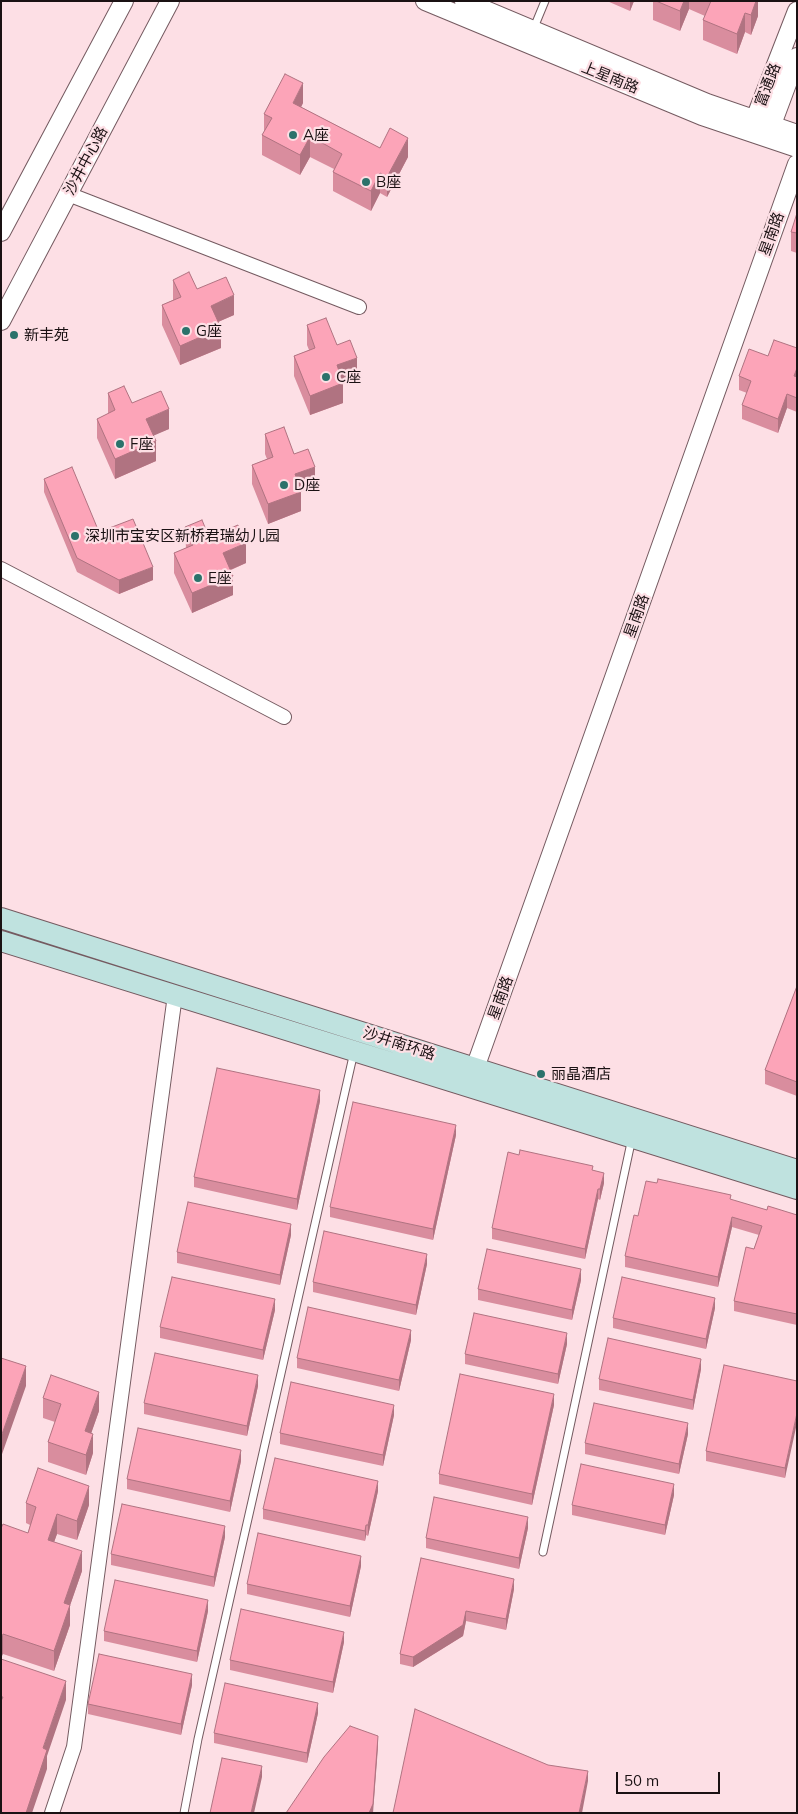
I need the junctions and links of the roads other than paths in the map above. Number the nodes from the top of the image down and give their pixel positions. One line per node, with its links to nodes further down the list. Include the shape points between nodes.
1 (124, 1): 14 (street)
2 (170, 1): 13 (street, 沙井中心路)
3 (425, 1): 9 (street, 上星南路, via 702,116)
4 (464, 1): 7 (street, 上星南路)
5 (545, 1): 7 (lane)
6 (797, 11): 9 (street, 富通路)
7 (533, 30): 9 (street, 上星南路)
8 (797, 57): 9 (street, 富通路)
9 (761, 128): 10 (street, 上星南路); 11 (street, 上星南路)
10 (797, 134)
11 (797, 148)
12 (797, 164): 23 (street, 星南路)
13 (68, 194): 15 (street); 16 (street, 沙井中心路)
14 (1, 232)
15 (359, 307)
16 (1, 321)
17 (1, 569): 18 (street)
18 (284, 717)
19 (1, 918): 23 (main road, 沙井南环路)
20 (1, 941): 21 (main road, 沙井南环路)
21 (175, 995): 22 (main road, 沙井南环路); 28 (street, via 74,1747)
22 (354, 1051): 24 (main road, 沙井南环路); 29 (lane)
23 (475, 1068): 25 (main road, 沙井南环路)
24 (632, 1138): 26 (main road, 沙井南环路); 27 (lane)
25 (797, 1170)
26 (797, 1189)
27 (543, 1552)
28 (52, 1813)
29 (184, 1813)

